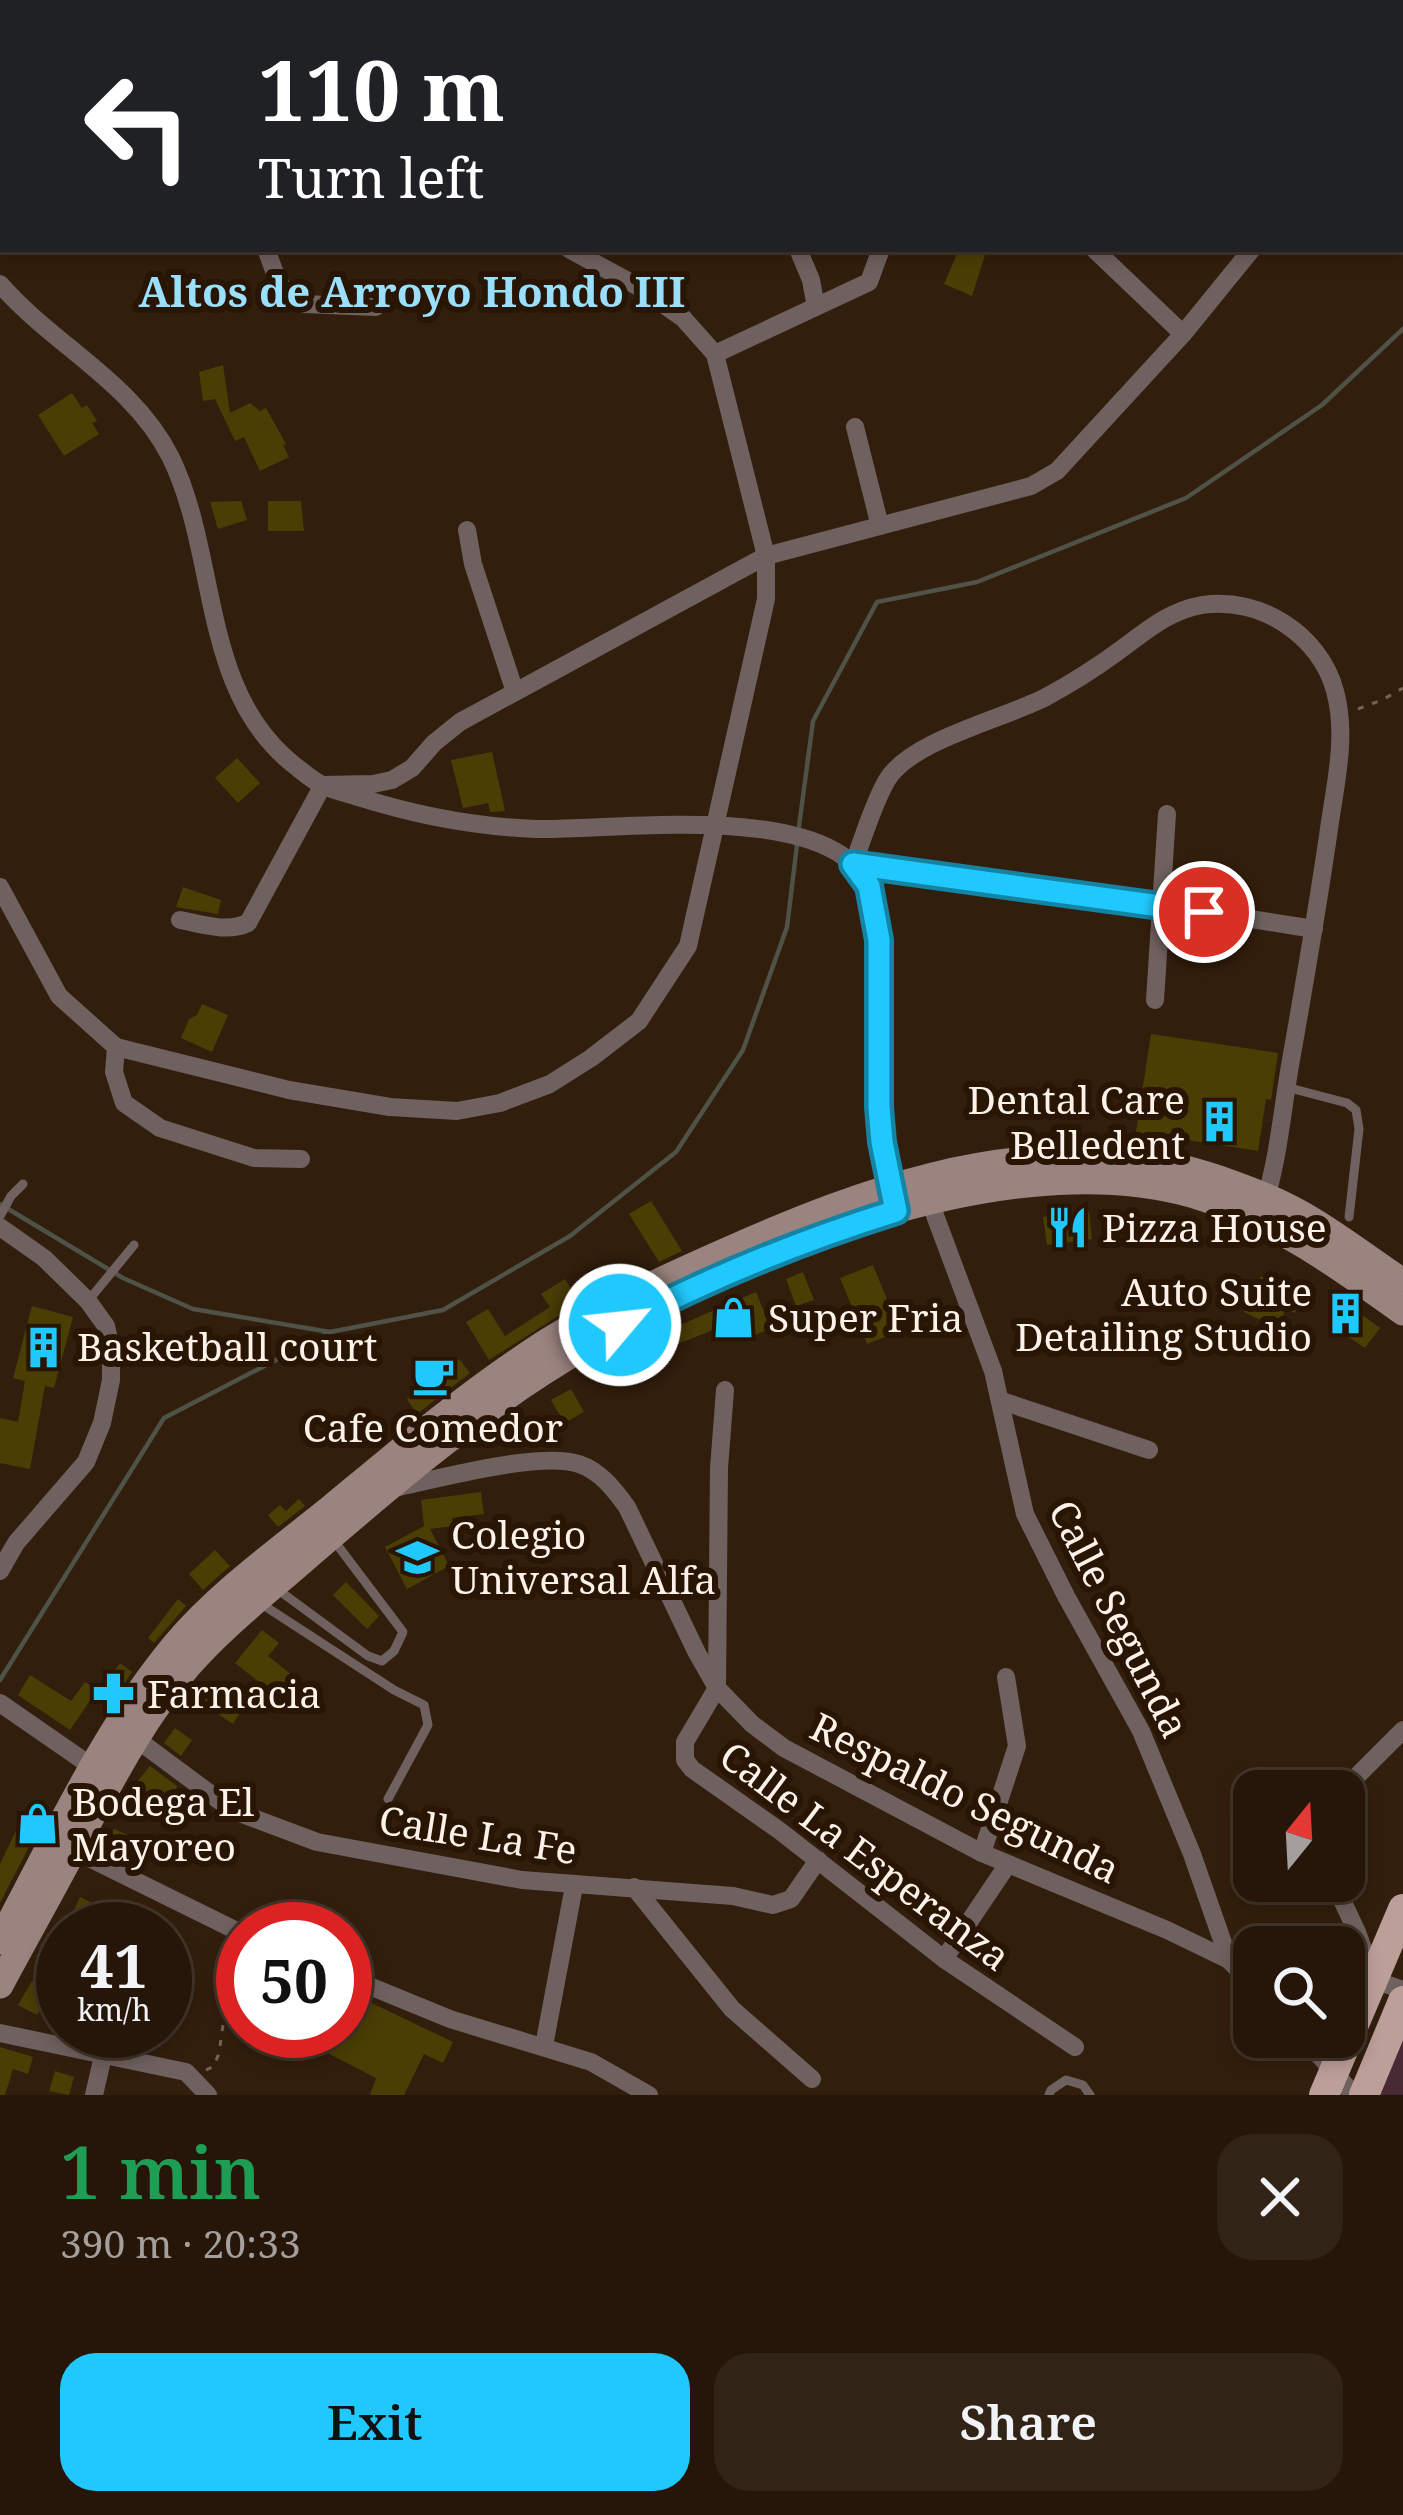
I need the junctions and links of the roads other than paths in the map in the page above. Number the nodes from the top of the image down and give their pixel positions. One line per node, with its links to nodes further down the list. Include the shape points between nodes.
1 (267, 252): 8 (street, via 292,300)
2 (574, 252): 11 (street, via 683,319)
3 (799, 252): 9 (street)
4 (880, 252): 9 (street, via 869,282)
5 (1097, 252): 10 (street)
6 (1250, 252): 10 (street)
7 (0, 284): 17 (street, via 110,381 170,458 233,685 276,750)
8 (376, 307)
9 (816, 307): 11 (street)
10 (1184, 334): 13 (street, via 1057,471 1031,486)
11 (715, 354): 15 (street)
12 (855, 427): 13 (street)
13 (880, 526): 15 (street)
14 (467, 530): 16 (street)
15 (766, 556): 16 (street); 19 (street, via 766,599)
16 (515, 692): 17 (street, via 460,722 392,780)
17 (322, 785): 19 (street, via 380,804 532,829); 23 (street, via 248,923)
18 (1167, 814): 22 (street)
19 (714, 825): 20 (street, via 809,840); 26 (street, via 688,946 639,1021 550,1084 500,1103 457,1112 390,1107)
20 (853, 864): 22 (street); 24 (street, via 888,778 903,761 1046,697 1158,621 1222,604 1290,627 1334,684 1340,755); 30 (street, via 869,886 879,940 879,1107)
21 (0, 887): 26 (street, via 59,996)
22 (1163, 905): 24 (street); 25 (street)
23 (180, 920)
24 (1314, 929): 27 (street)
25 (1155, 1000)
26 (116, 1047): 28 (street, via 124,1103 160,1128 254,1158)
27 (1286, 1087): 32 (street); 34 (lane, via 1356,1110)
28 (301, 1159)
29 (23, 1184): 33 (lane)
30 (893, 1199): 31 (main road); 32 (main road, via 980,1164 1067,1156 1192,1173); 43 (main road, via 598,1338); 46 (main road, via 826,1209 646,1287 561,1334 400,1450)
31 (930, 1202): 32 (main road, via 1028,1183 1115,1182); 41 (street, Calle Segunda)
32 (1262, 1207): 37 (main road, via 1311,1219); 39 (main road)
33 (0, 1216)
34 (1349, 1217)
35 (0, 1226): 38 (street)
36 (134, 1245): 38 (lane)
37 (1403, 1282)
38 (88, 1300): 45 (street, via 111,1349 102,1423 86,1462)
39 (1403, 1312)
40 (725, 1390): 48 (street)
41 (1002, 1401): 42 (street); 66 (street, Calle Segunda, via 1025,1514 1141,1731)
42 (1149, 1450)
43 (383, 1491): 44 (main road); 48 (street, Respaldo Segunda, via 549,1460 593,1471 627,1507)
44 (331, 1537): 46 (main road); 46 (lane, via 403,1632 382,1661)
45 (0, 1571)
46 (262, 1585): 51 (main road); 53 (main road, via 205,1613 177,1643 124,1715); 54 (lane, via 424,1705 428,1725)
47 (1006, 1677): 56 (street, via 1017,1745)
48 (717, 1688): 56 (street, Respaldo Segunda, via 784,1748); 57 (street, Calle La Esperanza, via 685,1742 685,1760)
49 (1, 1703): 53 (street)
50 (1403, 1730): 52 (street)
51 (135, 1738): 53 (main road); 59 (street, Calle La Fe, via 232,1810 316,1843)
52 (1363, 1770)
53 (102, 1773): 55 (main road); 64 (main road)
54 (388, 1799)
55 (74, 1850): 63 (street); 68 (main road)
56 (982, 1852): 58 (street, Respaldo Segunda)
57 (818, 1860): 60 (street, Calle La Fe, via 782,1904); 65 (street, Calle La Esperanza)
58 (1008, 1864): 65 (street); 66 (street, Respaldo Segunda)
59 (574, 1886): 60 (street, Calle La Fe); 74 (street)
60 (634, 1887): 78 (street, via 732,2009)
61 (1343, 1902): 69 (street)
62 (1403, 1910): 69 (main road)
63 (216, 1921)
64 (0, 1941)
65 (944, 1959): 75 (street, Calle La Esperanza)
66 (1229, 1960): 67 (street, Calle Segunda)
67 (1233, 1964)
68 (0, 1985)
69 (1389, 1985): 79 (main road)
70 (372, 1987): 74 (street)
71 (1403, 2001): 86 (main road)
72 (0, 2033): 73 (street)
73 (36, 2041)
74 (544, 2046): 82 (street)
75 (1075, 2047)
76 (103, 2058): 80 (street)
77 (113, 2058): 81 (street, via 186,2072)
78 (812, 2079)
79 (1329, 2082): 85 (street)
80 (94, 2095)
81 (208, 2095)
82 (649, 2095)
83 (1049, 2095): 84 (lane, via 1066,2080)
84 (1090, 2095)
85 (1354, 2095)
86 (1364, 2095)

